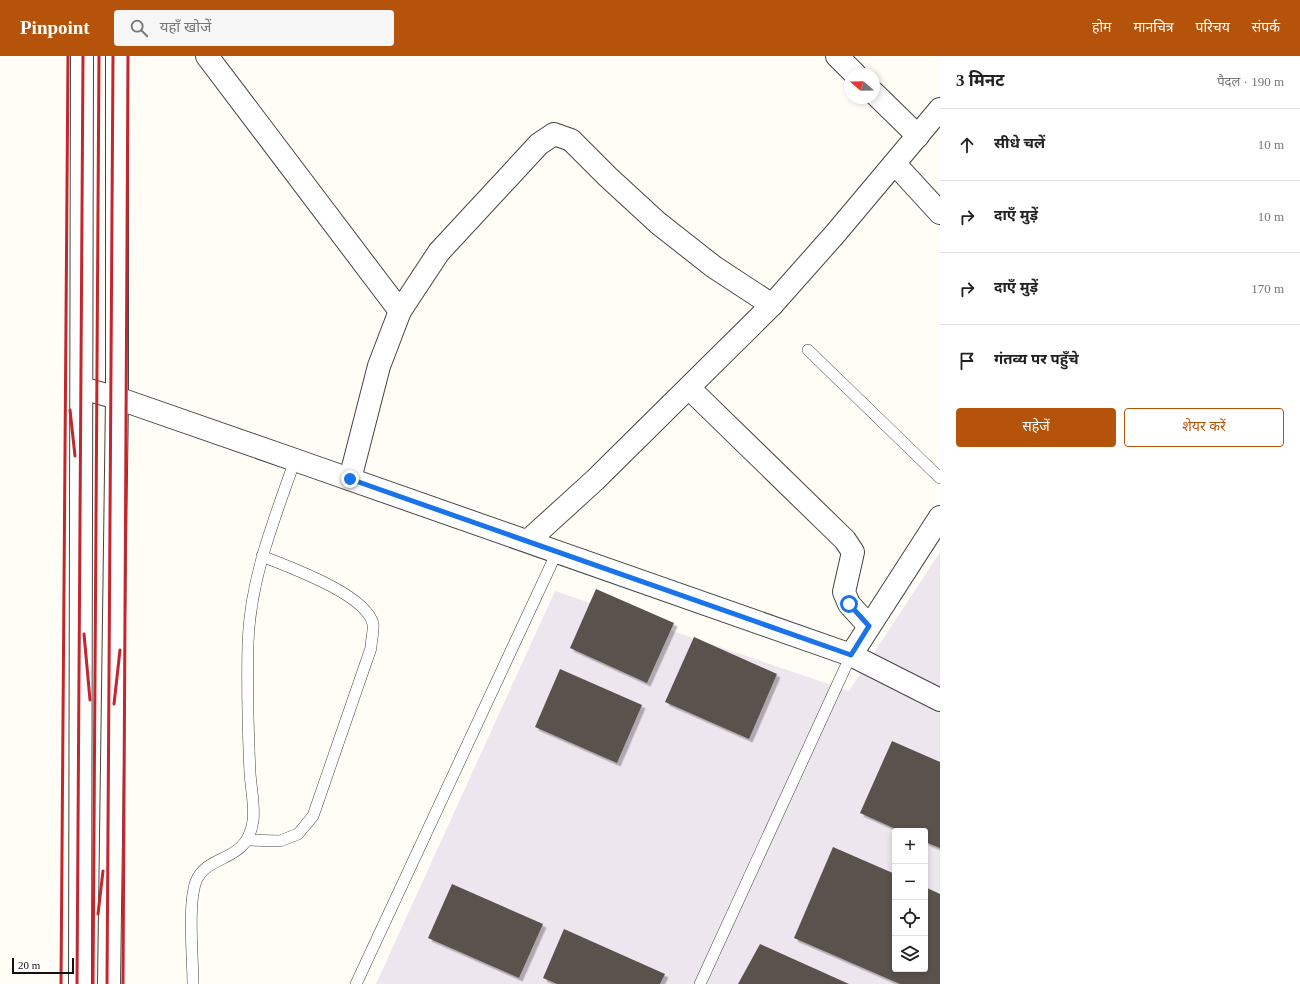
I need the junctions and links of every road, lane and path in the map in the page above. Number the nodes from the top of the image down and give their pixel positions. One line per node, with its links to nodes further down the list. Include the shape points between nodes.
1 (82, 56): 14 (street)
2 (116, 56): 16 (street)
3 (207, 56): 12 (street)
4 (837, 56): 5 (street)
5 (849, 68)
6 (880, 99): 8 (street)
7 (940, 109): 8 (street)
8 (918, 136): 9 (street)
9 (894, 164): 10 (street); 11 (street)
10 (940, 213)
11 (772, 305): 12 (street, via 714,267 658,223 571,140 554,134 539,144 439,252); 15 (street)
12 (400, 310): 19 (street, via 379,366)
13 (808, 350): 18 (lane)
14 (82, 388): 16 (street); 28 (street)
15 (689, 388): 21 (street); 24 (street, via 845,540 853,552 844,592 849,604)
16 (116, 398): 17 (street); 29 (street)
17 (295, 460): 19 (street); 23 (lane)
18 (940, 478)
19 (350, 479): 21 (street)
20 (940, 517): 24 (street)
21 (528, 542): 22 (street)
22 (557, 552): 25 (street); 31 (lane)
23 (262, 556): 27 (lane, via 252,601 248,643 253,821); 27 (lane, via 337,588 359,603 373,623 371,648 313,816 298,834 280,841)
24 (869, 626): 25 (street)
25 (851, 655): 26 (street); 32 (lane)
26 (940, 700)
27 (248, 840): 30 (lane, via 235,853 210,866 197,878 191,894)
28 (80, 984)
29 (109, 984)
30 (193, 984)
31 (356, 984)
32 (700, 984)

